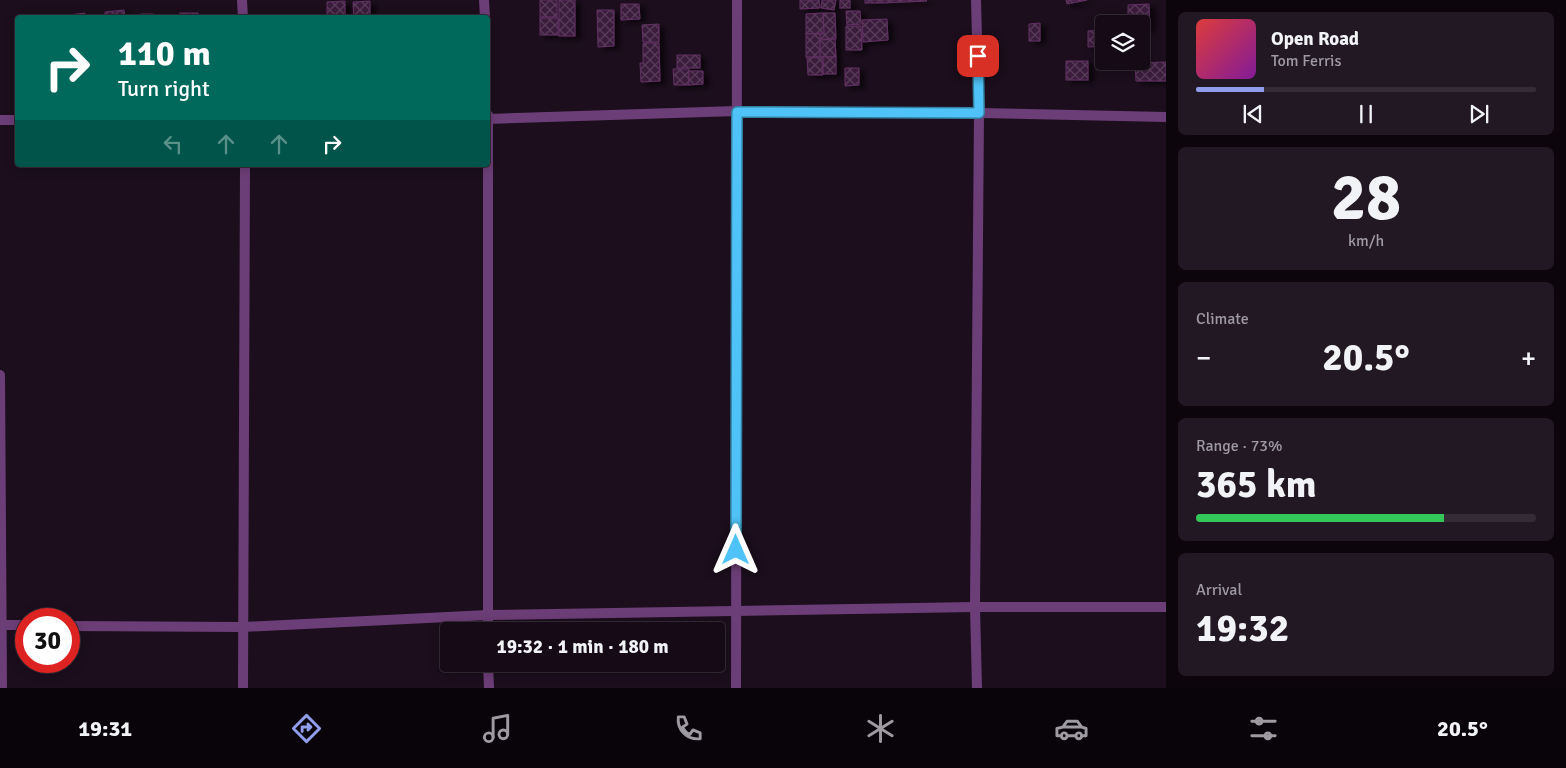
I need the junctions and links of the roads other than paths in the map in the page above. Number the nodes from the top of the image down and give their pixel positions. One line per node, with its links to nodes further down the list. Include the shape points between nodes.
1 (242, 0): 5 (street)
2 (484, 0): 6 (street)
3 (737, 0): 7 (street)
4 (976, 0): 8 (street)
5 (243, 15)
6 (485, 15)
7 (737, 112): 8 (street); 10 (street); 18 (street)
8 (979, 113): 9 (street); 16 (street)
9 (1166, 117)
10 (490, 119)
11 (0, 120): 12 (street)
12 (15, 120)
13 (245, 167): 24 (street)
14 (488, 167): 19 (street)
15 (0, 376): 21 (street)
16 (975, 607): 17 (street); 18 (street); 30 (street)
17 (1166, 607)
18 (735, 610): 19 (street); 29 (street)
19 (488, 615): 20 (street); 24 (street)
20 (488, 622)
21 (1, 625): 22 (street); 26 (street)
22 (15, 625)
23 (80, 626): 24 (street)
24 (243, 627): 27 (street)
25 (488, 672): 28 (street)
26 (2, 688)
27 (243, 688)
28 (489, 688)
29 (736, 688)
30 (977, 688)

